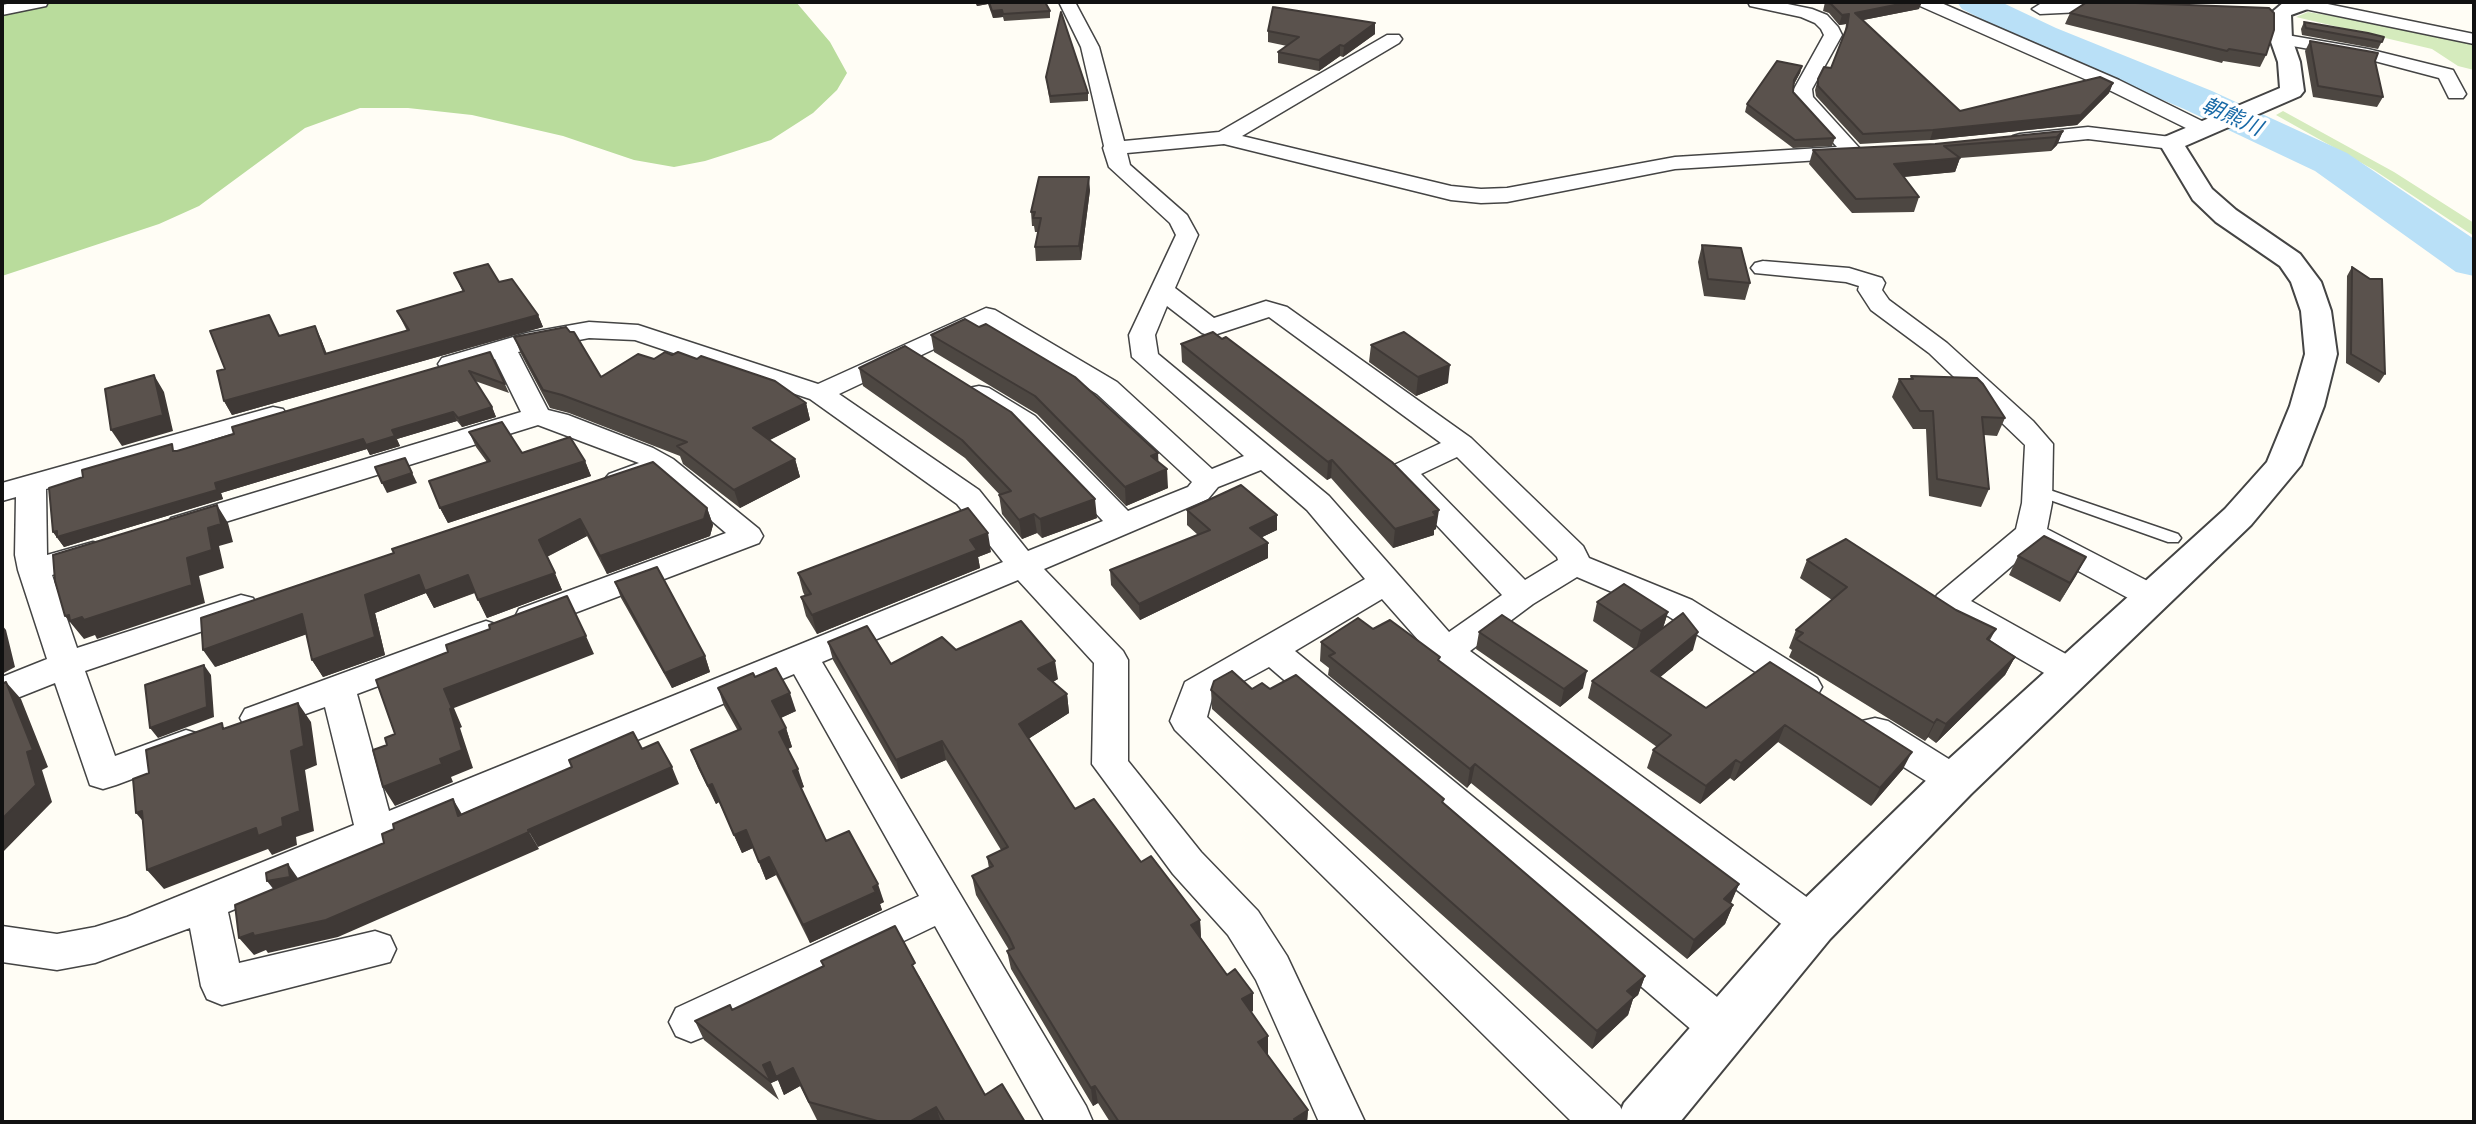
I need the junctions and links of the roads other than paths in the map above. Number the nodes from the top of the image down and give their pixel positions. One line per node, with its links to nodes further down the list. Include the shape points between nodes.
1 (40, 2): 8 (street)
2 (1067, 2): 16 (street, via 1090,47)
3 (1756, 2): 18 (street, via 1806,13 1829,27 1833,35 1803,89 1803,98)
4 (1926, 2): 13 (street, via 2099,79)
5 (2144, 6): 7 (street)
6 (2291, 7): 10 (street); 11 (street, via 2408,23)
7 (2040, 9)
8 (2, 10)
9 (1393, 39): 14 (street)
10 (2281, 39): 12 (street, via 2446,74); 13 (street, via 2292,91)
11 (2474, 39)
12 (2456, 94)
13 (2186, 136): 15 (street, via 2088,133); 45 (street, via 2202,194 2290,260 2306,282 2316,311 2321,354 2283,465 2238,517)
14 (1224, 138): 16 (street); 18 (street, via 1451,193 1481,195 1507,195 1675,163)
15 (1996, 142)
16 (1113, 148): 20 (street, via 1120,167 1179,220 1187,235)
17 (1879, 150): 18 (street)
18 (1853, 152)
19 (1763, 268): 33 (street, via 1849,275 1873,282 1870,290 1880,305 1938,348 2039,444)
20 (1163, 291): 27 (street, via 1222,336 1266,308 1278,312); 28 (street, via 1142,335 1145,357)
21 (503, 349): 23 (street); 24 (street, via 589,330 638,333); 26 (street)
22 (933, 365): 24 (street); 30 (street, via 986,316 1107,388); 34 (street, via 1025,422)
23 (432, 369)
24 (820, 393): 40 (street, via 968,497)
25 (293, 409): 31 (street)
26 (537, 416): 29 (street); 36 (street)
27 (1461, 444): 39 (street, via 1572,553); 44 (street, via 1392,464)
28 (1264, 458): 30 (street); 42 (street, via 1318,503)
29 (663, 465): 32 (street); 51 (street, via 748,536)
30 (1208, 481): 34 (street, via 1198,493)
31 (16, 487): 41 (street)
32 (585, 491)
33 (2038, 491): 35 (street); 37 (lane)
34 (1123, 524): 40 (street)
35 (2031, 533): 45 (street); 50 (street, via 1949,603)
36 (153, 534)
37 (2173, 538)
38 (113, 546): 41 (street)
39 (1575, 564): 44 (street); 53 (street, via 1679,608)
40 (1023, 566): 48 (street); 63 (street, via 1111,660 1110,764 1187,863 1243,923 1272,969)
41 (34, 570): 49 (street)
42 (1385, 582): 46 (street); 47 (street)
43 (273, 595): 49 (street)
44 (1522, 596): 47 (street)
45 (2152, 597): 50 (street)
46 (1271, 650): 61 (street); 64 (street, via 1197,691 1188,721)
47 (1447, 652): 57 (street)
48 (802, 656): 54 (street); 55 (street)
49 (65, 665): 51 (street, via 103,775); 52 (street)
50 (2070, 672): 53 (street)
51 (338, 688): 54 (street)
52 (2, 691)
53 (1955, 781): 57 (street)
54 (376, 834): 56 (street)
55 (944, 903): 60 (street); 62 (street)
56 (206, 904): 58 (street, via 95,945 57,952); 59 (street, via 222,986)
57 (1812, 924): 61 (street)
58 (2, 944)
59 (375, 948)
60 (691, 1021)
61 (1723, 1030): 65 (street)
62 (1070, 1122)
63 (1342, 1122)
64 (1604, 1122)
65 (1644, 1122)

